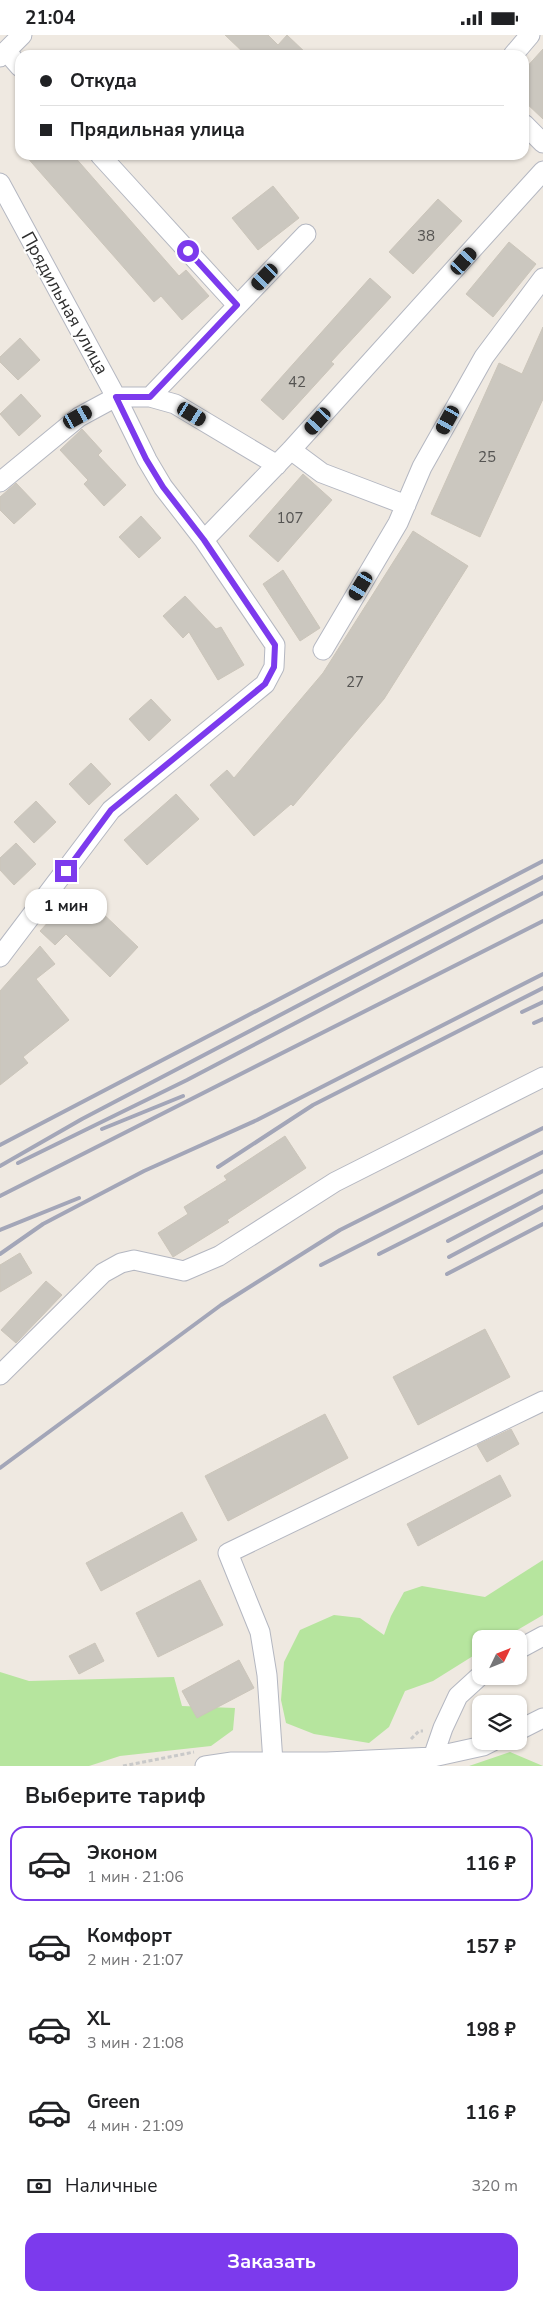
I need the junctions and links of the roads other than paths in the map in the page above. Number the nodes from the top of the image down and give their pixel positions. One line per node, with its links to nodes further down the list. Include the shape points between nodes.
1 (530, 35): 3 (street)
2 (20, 36): 4 (street)
3 (517, 50)
4 (3, 54): 5 (street)
5 (15, 63)
6 (529, 129): 7 (street)
7 (543, 143)
8 (105, 160): 13 (street)
9 (543, 171): 16 (street)
10 (0, 183): 14 (street, Прядильная улица)
11 (306, 234): 13 (street)
12 (543, 279): 19 (street, via 484,357 422,467)
13 (237, 305): 15 (street)
14 (116, 397): 15 (street); 18 (street, via 78,417); 20 (street, Прядильная улица, via 163,487)
15 (150, 397): 17 (street, via 176,404)
16 (291, 450): 17 (street); 19 (street, via 322,473)
17 (277, 465): 20 (street)
18 (0, 482)
19 (406, 505): 21 (street)
20 (204, 540): 22 (street, Прядильная улица, via 275,645 274,667 265,684 111,810)
21 (323, 649)
22 (0, 957)
23 (543, 1077): 24 (street, via 335,1182 219,1256 184,1271 134,1260 121,1263 103,1273)
24 (0, 1375)
25 (543, 1401): 33 (street, via 228,1553 260,1632 267,1675)
26 (543, 1636): 27 (street)
27 (528, 1644)
28 (472, 1683): 32 (street, via 458,1695)
29 (543, 1719): 30 (street)
30 (527, 1726)
31 (472, 1747): 32 (street)
32 (433, 1757): 33 (street, via 327,1763)
33 (273, 1762): 34 (street)
34 (205, 1766)

